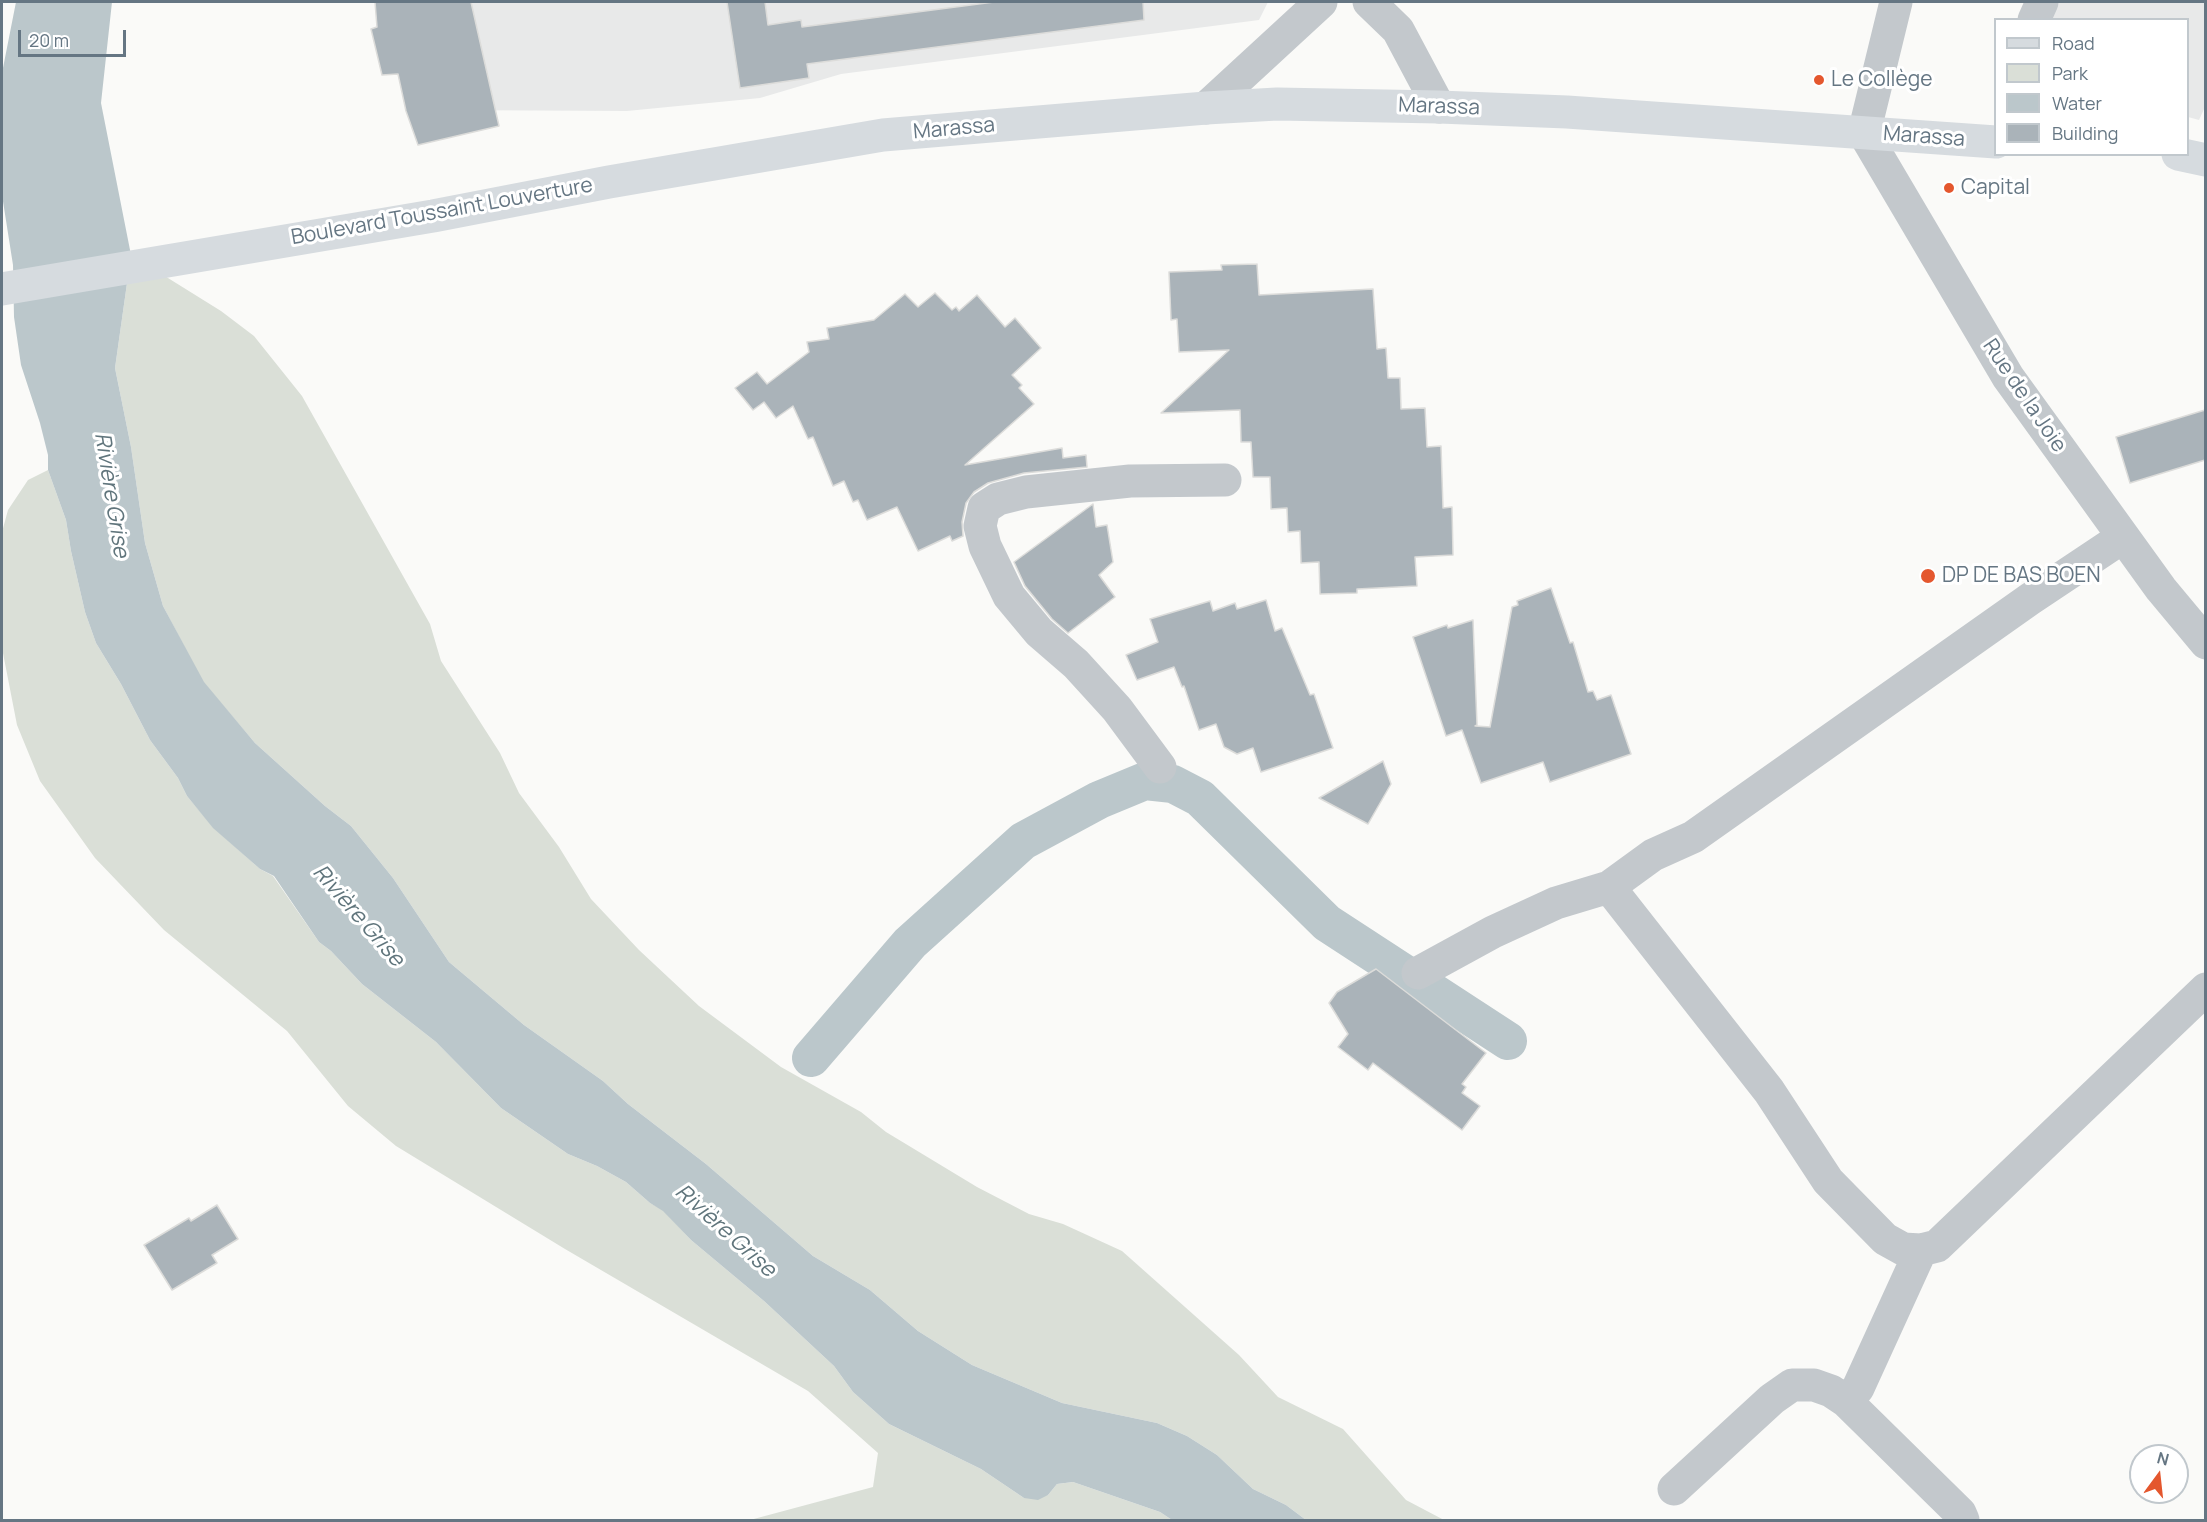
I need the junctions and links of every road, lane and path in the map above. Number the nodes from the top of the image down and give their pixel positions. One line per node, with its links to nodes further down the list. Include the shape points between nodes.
1 (1321, 2): 7 (street)
2 (1369, 2): 6 (street, via 1398,30)
3 (1896, 2): 8 (street)
4 (2042, 2): 5 (street)
5 (2035, 18)
6 (1439, 107): 7 (main road, Marassa, via 1277,104); 8 (main road, Marassa)
7 (1206, 108): 9 (main road, Marassa)
8 (1864, 133): 10 (main road, Marassa); 15 (street, Rue de la Joie, via 2008,377)
9 (883, 135): 13 (main road, Boulevard Toussaint Louverture)
10 (1994, 142)
11 (2187, 156): 12 (main road)
12 (2205, 160)
13 (2, 289)
14 (1225, 480): 17 (street, via 1130,481 1026,492 998,499 984,508 980,526 984,546 1009,596 1039,632 1076,664 1117,709)
15 (2123, 537): 16 (street, Rue de la Joie); 18 (street, via 1693,837 1653,855)
16 (2205, 643)
17 (1160, 767)
18 (1609, 887): 19 (street, via 1556,903); 21 (street, via 1768,1091 1828,1180 1885,1239 1902,1249)
19 (1418, 973)
20 (2205, 989): 21 (street, via 1936,1246)
21 (1921, 1250): 22 (street, via 1858,1388)
22 (1846, 1401): 23 (street, via 1814,1385 1792,1385); 24 (street, via 1960,1513)
23 (1674, 1489)
24 (1963, 1521)

